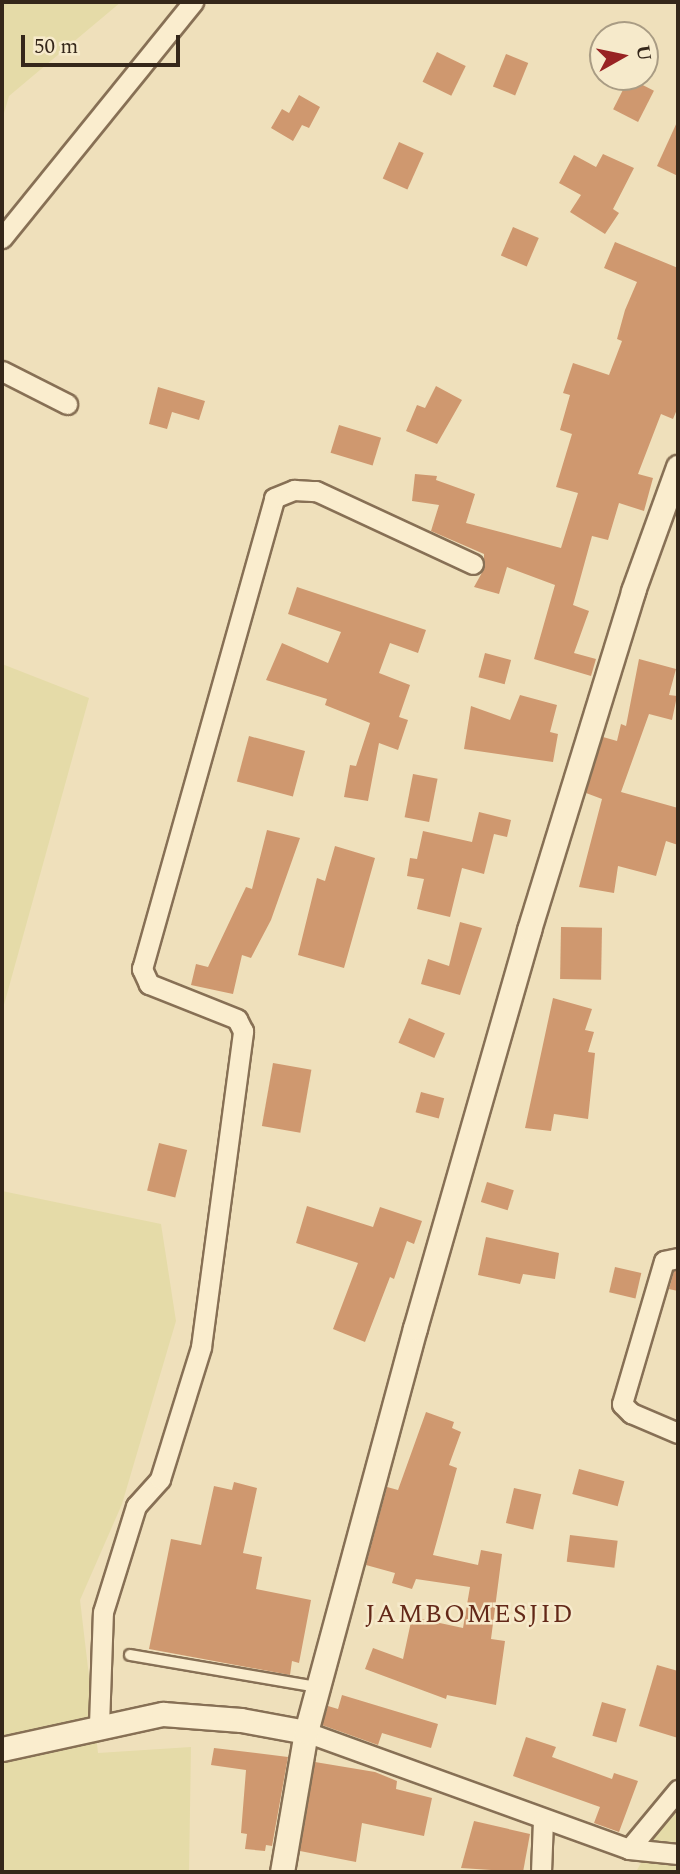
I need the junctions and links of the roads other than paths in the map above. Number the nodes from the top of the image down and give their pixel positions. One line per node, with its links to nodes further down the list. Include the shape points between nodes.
1 (193, 2): 2 (street)
2 (2, 238)
3 (2, 371): 4 (street)
4 (67, 404)
5 (678, 467): 10 (street, via 633,591 529,930)
6 (473, 564): 11 (street, via 316,491 294,490 274,498 142,968 149,984 237,1018 243,1031 201,1346 160,1479 135,1506 103,1612)
7 (678, 1258): 8 (street, via 664,1261 622,1405)
8 (678, 1433)
9 (130, 1655): 10 (lane)
10 (318, 1687): 12 (street)
11 (99, 1725): 12 (street, via 183,1714); 13 (street)
12 (306, 1732): 15 (street); 18 (street)
13 (2, 1749)
14 (678, 1790): 16 (street)
15 (543, 1819): 16 (street); 19 (street)
16 (637, 1850): 17 (street)
17 (678, 1854)
18 (282, 1872)
19 (541, 1872)

